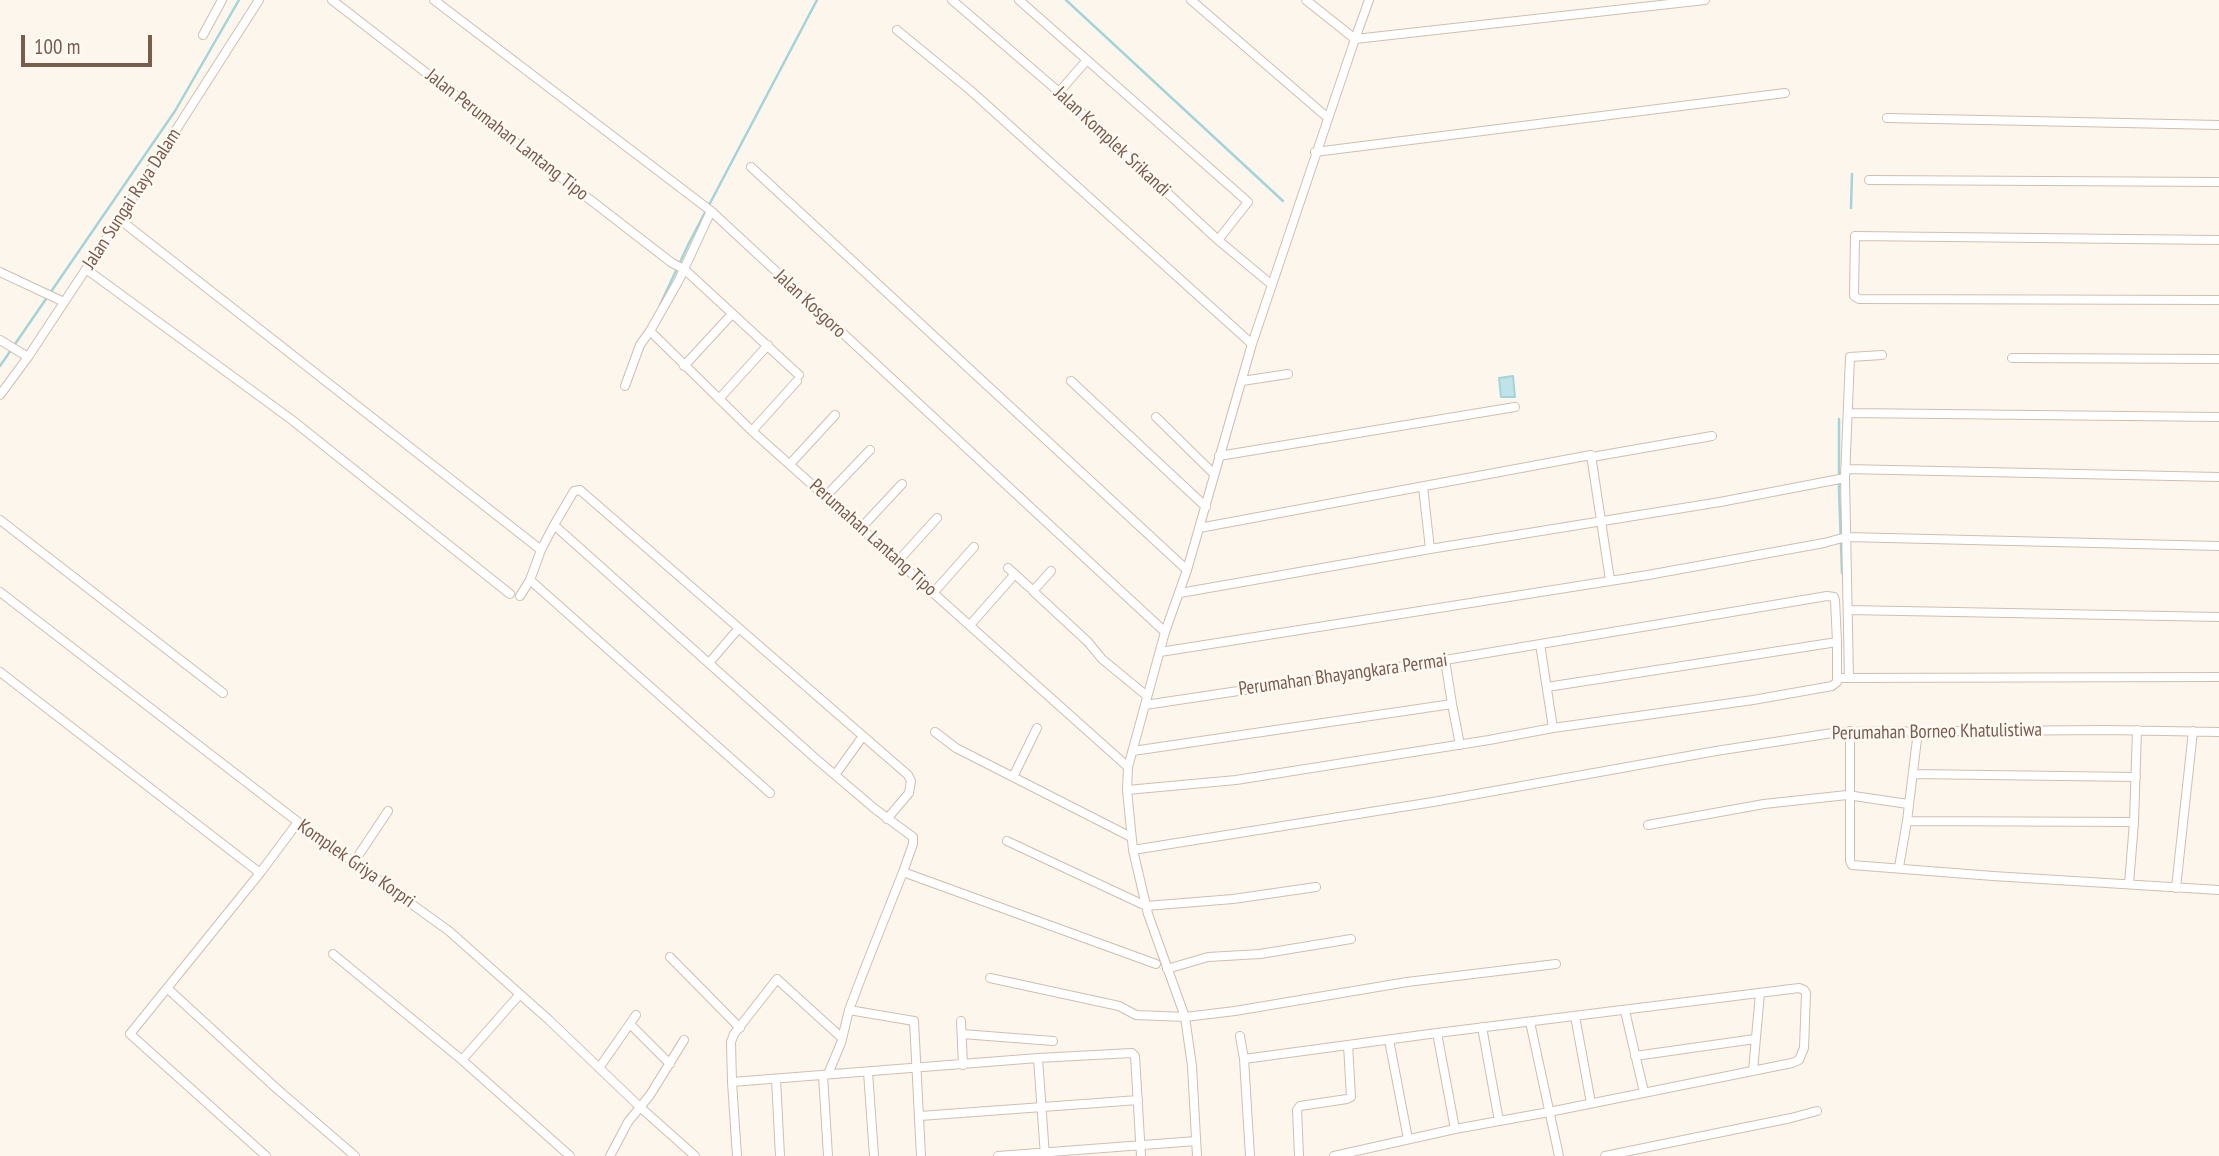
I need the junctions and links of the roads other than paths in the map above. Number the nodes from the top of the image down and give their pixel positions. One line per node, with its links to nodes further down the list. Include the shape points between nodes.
1 (222, 0): 13 (street)
2 (259, 0): 26 (street, Jalan Sungai Raya Dalam)
3 (332, 0): 30 (street, Jalan Perumahan Lantang Tipo)
4 (434, 0): 25 (street, Jalan Kosgoro)
5 (951, 0): 16 (street, Jalan Komplek Srikandi)
6 (1019, 0): 15 (street)
7 (1191, 0): 18 (street)
8 (1306, 0): 14 (street)
9 (1369, 0): 14 (street)
10 (1705, 0): 11 (street)
11 (1619, 5): 14 (street)
12 (897, 30): 38 (street)
13 (203, 35)
14 (1354, 39): 18 (street)
15 (1087, 60): 16 (street); 27 (street, via 1248,202)
16 (1059, 92): 27 (street, Jalan Komplek Srikandi)
17 (1785, 93): 21 (street)
18 (1328, 118): 21 (street)
19 (1887, 118): 20 (street)
20 (2219, 125)
21 (1315, 152): 32 (street)
22 (751, 167): 81 (street)
23 (1869, 180): 24 (street)
24 (2219, 182)
25 (710, 211): 30 (street); 95 (street, Jalan Kosgoro)
26 (119, 219): 29 (street, Jalan Sungai Raya Dalam); 78 (street)
27 (1218, 240): 32 (street, Jalan Komplek Srikandi)
28 (2219, 240): 34 (street, via 1854,237 1854,296 1859,299)
29 (86, 269): 33 (street, Jalan Sungai Raya Dalam); 89 (street, via 292,420)
30 (684, 269): 35 (street); 36 (street)
31 (0, 272): 33 (street)
32 (1272, 285): 38 (street)
33 (60, 300): 40 (street, Jalan Sungai Raya Dalam)
34 (2219, 300)
35 (732, 314): 39 (street); 44 (street)
36 (650, 331): 44 (street, Perumahan Lantang Tipo); 48 (street)
37 (3, 341): 40 (street)
38 (1252, 344): 47 (street)
39 (768, 345): 50 (street); 56 (street, via 798,378)
40 (25, 355): 49 (street, Jalan Sungai Raya Dalam)
41 (1882, 355): 52 (street, via 1850,357)
42 (2012, 358): 43 (street)
43 (2219, 359)
44 (684, 366): 50 (street, Perumahan Lantang Tipo)
45 (1289, 374): 47 (street)
46 (1071, 381): 68 (street)
47 (1242, 381): 59 (street)
48 (625, 386)
49 (0, 395)
50 (719, 399): 56 (street, Perumahan Lantang Tipo)
51 (1515, 407): 59 (street)
52 (1849, 413): 55 (street); 63 (street)
53 (835, 415): 61 (street)
54 (1156, 417): 62 (street)
55 (2219, 417)
56 (752, 431): 61 (street, Perumahan Lantang Tipo)
57 (1712, 436): 60 (street)
58 (870, 450): 67 (street)
59 (1219, 456): 62 (street)
60 (1592, 457): 66 (street); 71 (street)
61 (790, 464): 67 (street, Perumahan Lantang Tipo)
62 (1214, 474): 68 (street)
63 (1845, 475): 64 (street); 71 (street, via 1720,502); 75 (street)
64 (2219, 477)
65 (902, 484): 73 (street)
66 (1423, 487): 74 (street); 79 (street)
67 (826, 496): 73 (street, Perumahan Lantang Tipo)
68 (1206, 507): 74 (street)
69 (937, 518): 80 (street)
70 (0, 520): 105 (street)
71 (1602, 520): 79 (street); 84 (street)
72 (554, 525): 78 (street); 94 (street, via 574,491 580,490); 100 (street)
73 (861, 528): 80 (street, Perumahan Lantang Tipo)
74 (1199, 528): 81 (street)
75 (1843, 537): 76 (street); 84 (street); 91 (street)
76 (2219, 546)
77 (974, 547): 87 (street)
78 (541, 550): 83 (street)
79 (1430, 550): 88 (street)
80 (898, 561): 87 (street, Perumahan Lantang Tipo)
81 (1187, 570): 88 (street)
82 (1051, 571): 106 (street, via 1033,592)
83 (530, 580): 90 (street); 125 (street)
84 (1610, 580): 98 (street)
85 (1029, 587): 93 (street, via 1012,571)
86 (0, 592): 131 (street, Komplek Griya Korpri)
87 (934, 592): 93 (street, Perumahan Lantang Tipo)
88 (1180, 593): 95 (street)
89 (510, 594)
90 (520, 596)
91 (1849, 610): 92 (street); 103 (street)
92 (2219, 617)
93 (970, 625): 119 (street, Perumahan Lantang Tipo)
94 (739, 628): 100 (street); 116 (street)
95 (1165, 632): 98 (street)
96 (1838, 642): 97 (street, Perumahan Bhayangkara Permai, via 1831,596); 103 (street); 104 (street)
97 (1540, 644): 99 (street, Perumahan Bhayangkara Permai); 104 (street)
98 (1160, 652): 106 (street)
99 (1446, 660): 106 (street, Perumahan Bhayangkara Permai); 107 (street)
100 (709, 663): 121 (street)
101 (0, 672): 140 (street)
102 (2219, 677): 103 (street)
103 (1843, 678): 109 (street, via 1832,686 1753,700)
104 (1547, 687): 109 (street)
105 (223, 693)
106 (1146, 700): 118 (street)
107 (1452, 704): 117 (street); 118 (street)
108 (1037, 728): 122 (street)
109 (1553, 728): 117 (street)
110 (2137, 730): 111 (street, Perumahan Borneo Khatulistiwa); 112 (street, Perumahan Borneo Khatulistiwa); 123 (street)
111 (1918, 731): 114 (street, Perumahan Borneo Khatulistiwa); 120 (street)
112 (2193, 731): 115 (street, Perumahan Borneo Khatulistiwa); 143 (street)
113 (935, 732): 122 (street)
114 (1844, 732): 126 (street); 136 (street, Perumahan Borneo Khatulistiwa)
115 (2219, 732)
116 (863, 736): 121 (street); 129 (street, via 911,781 909,793)
117 (1460, 745): 124 (street, via 1236,780)
118 (1133, 751): 119 (street)
119 (1128, 767): 124 (street)
120 (1913, 774): 123 (street); 127 (street)
121 (835, 775): 129 (street)
122 (1013, 777): 134 (street)
123 (2136, 777): 132 (street)
124 (1127, 790): 134 (street)
125 (770, 793)
126 (1846, 795): 127 (street); 133 (street); 138 (street, via 1851,863)
127 (1908, 804): 130 (street)
128 (388, 811): 137 (street)
129 (887, 819): 139 (street, via 913,837)
130 (1907, 821): 132 (street); 138 (street)
131 (298, 822): 137 (street, Komplek Griya Korpri); 140 (street)
132 (2134, 822): 141 (street)
133 (1648, 825)
134 (1131, 837): 136 (street)
135 (1007, 841): 145 (street)
136 (1133, 850): 145 (street)
137 (354, 862): 155 (street, Komplek Griya Korpri, via 432,917)
138 (1899, 867): 141 (street)
139 (903, 872): 149 (street); 156 (street)
140 (260, 873): 153 (street)
141 (2129, 884): 143 (street)
142 (1316, 887): 145 (street)
143 (2176, 888): 144 (street)
144 (2219, 890)
145 (1146, 906): 151 (street)
146 (1351, 939): 151 (street, via 1260,954 1208,957)
147 (333, 954): 178 (street)
148 (670, 957): 165 (street)
149 (1156, 964)
150 (1556, 964): 160 (street)
151 (1167, 969): 160 (street)
152 (990, 978): 160 (street, via 1119,1006 1136,1015)
153 (167, 988): 203 (street, via 131,1035); 204 (street)
154 (1760, 993): 157 (street); 170 (street); 183 (street, via 1804,990 1804,1048 1798,1060)
155 (520, 994): 178 (street); 181 (street, Komplek Griya Korpri)
156 (849, 1010): 169 (street); 182 (street, via 913,1020)
157 (1625, 1011): 159 (street); 175 (street)
158 (636, 1015): 163 (street)
159 (1575, 1016): 162 (street); 190 (street)
160 (1185, 1017): 199 (street)
161 (961, 1021): 167 (street)
162 (1530, 1022): 164 (street); 194 (street)
163 (630, 1024): 179 (street); 181 (street)
164 (1482, 1027): 166 (street); 196 (street)
165 (740, 1028): 169 (street, via 776,979); 187 (street, via 731,1042)
166 (1437, 1033): 172 (street); 197 (street)
167 (962, 1034): 173 (street); 180 (street)
168 (1240, 1036): 177 (street)
169 (842, 1038): 185 (street)
170 (1755, 1039): 175 (street); 183 (street)
171 (684, 1040): 179 (street)
172 (1389, 1040): 174 (street); 198 (street)
173 (1053, 1041)
174 (1348, 1045): 177 (street); 217 (street, via 1351,1097 1300,1106)
175 (1636, 1056): 188 (street)
176 (1038, 1058): 180 (street); 189 (street, via 1132,1053); 191 (street)
177 (1244, 1059): 216 (street)
178 (462, 1060): 205 (street)
179 (670, 1064): 192 (street)
180 (963, 1065): 182 (street)
181 (599, 1068): 192 (street, Komplek Griya Korpri)
182 (916, 1069): 184 (street); 195 (street)
183 (1753, 1071): 188 (street)
184 (869, 1072): 185 (street); 211 (street)
185 (825, 1075): 186 (street); 210 (street)
186 (776, 1079): 187 (street); 209 (street)
187 (732, 1082): 208 (street)
188 (1644, 1092): 190 (street)
189 (1138, 1100): 191 (street); 200 (street)
190 (1591, 1102): 194 (street)
191 (1041, 1105): 195 (street); 202 (street)
192 (639, 1107): 206 (street); 207 (street, Komplek Griya Korpri)
193 (1817, 1111): 220 (street)
194 (1549, 1112): 196 (street); 219 (street)
195 (919, 1116): 212 (street)
196 (1499, 1121): 197 (street)
197 (1455, 1129): 198 (street)
198 (1408, 1139): 218 (street)
199 (1196, 1141): 200 (street); 215 (street)
200 (1140, 1145): 201 (street); 214 (street)
201 (1092, 1153): 202 (street)
202 (1045, 1154): 213 (street)
203 (266, 1156)
204 (355, 1156)
205 (570, 1156)
206 (610, 1156)
207 (695, 1156)
208 (737, 1156)
209 (780, 1156)
210 (828, 1156)
211 (874, 1156)
212 (921, 1156)
213 (998, 1156)
214 (1140, 1156)
215 (1197, 1156)
216 (1250, 1156)
217 (1299, 1156)
218 (1334, 1156)
219 (1559, 1156)
220 (1605, 1156)

